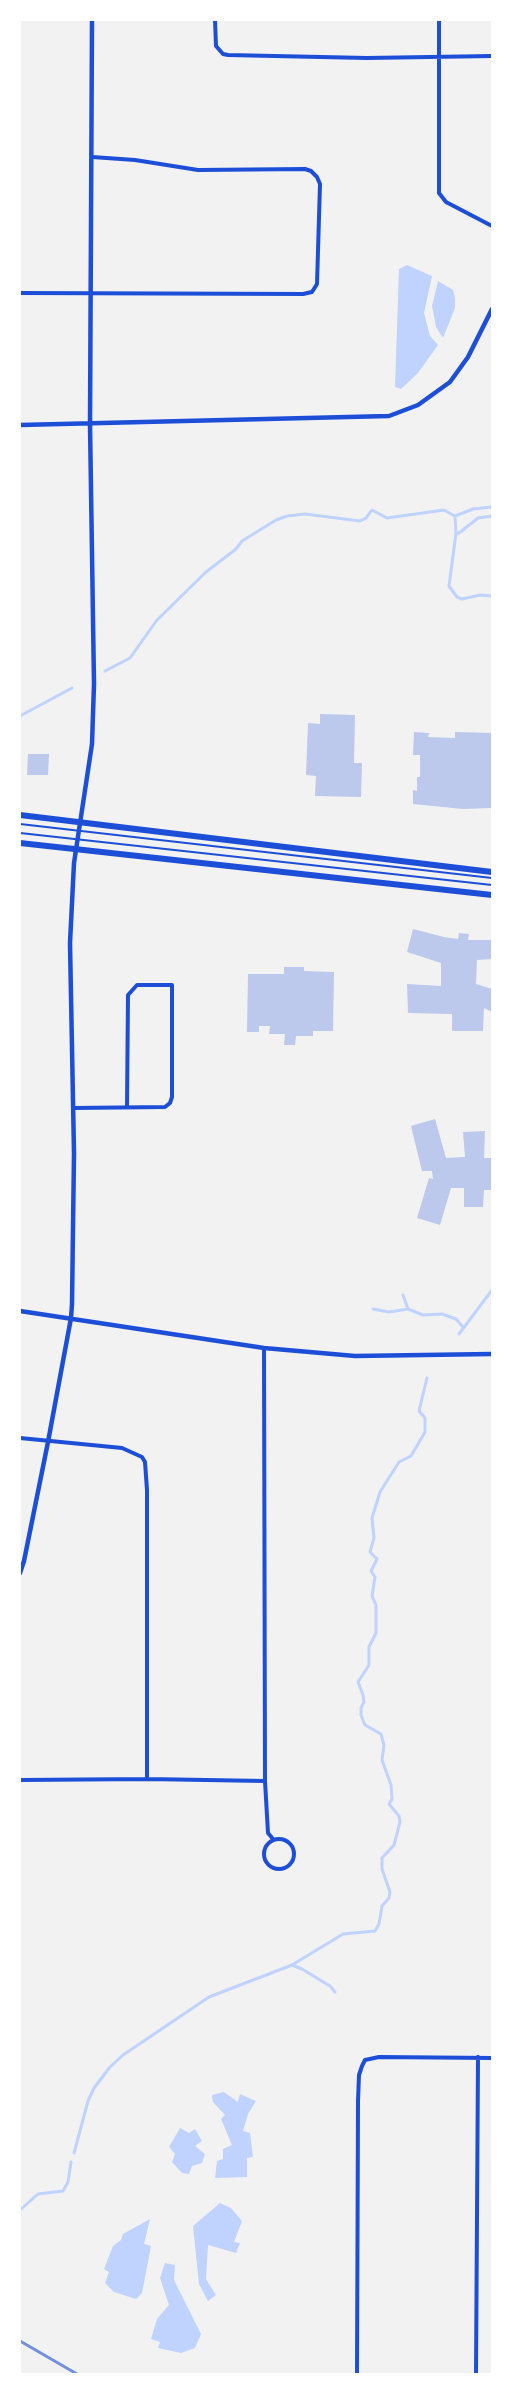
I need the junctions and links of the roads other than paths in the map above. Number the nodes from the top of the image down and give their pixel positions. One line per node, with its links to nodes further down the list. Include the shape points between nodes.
1 (92, 20): 6 (street)
2 (214, 20): 4 (street, via 216,46 228,56)
3 (439, 20): 4 (street)
4 (439, 56): 5 (street); 7 (street, via 439,193 446,202)
5 (492, 56)
6 (92, 158): 8 (street); 8 (street, via 198,170 305,169 320,184 317,284 312,292)
7 (492, 226)
8 (92, 292): 9 (street); 11 (street)
9 (20, 294)
10 (492, 309): 11 (street, via 468,357 450,382 397,414)
11 (90, 424): 12 (street); 14 (street, via 94,684 92,744)
12 (20, 425)
13 (20, 815): 14 (main road)
14 (80, 822): 16 (street); 21 (main road)
15 (20, 824): 16 (lane)
16 (79, 831): 18 (street); 22 (lane)
17 (20, 832): 18 (lane)
18 (78, 839): 20 (street); 23 (lane)
19 (20, 843): 20 (main road)
20 (76, 850): 24 (main road); 26 (street, via 69,976)
21 (492, 872)
22 (492, 878)
23 (492, 885)
24 (492, 895)
25 (127, 1107): 25 (street, via 165,1107 171,1100 172,985 138,985 128,995); 26 (street)
26 (73, 1108): 28 (street)
27 (20, 1311): 28 (street)
28 (71, 1318): 29 (street); 32 (street)
29 (264, 1348): 30 (street, via 355,1356); 37 (street)
30 (492, 1354)
31 (20, 1438): 32 (street)
32 (48, 1442): 33 (street); 35 (street, via 122,1448 145,1462)
33 (22, 1560): 34 (street)
34 (20, 1573)
35 (147, 1779): 36 (street); 37 (street)
36 (20, 1780)
37 (265, 1781): 38 (street, via 268,1833)
38 (273, 1839): 38 (street, via 263,1852 266,1863 275,1869 287,1868 295,1851 289,1842)
39 (478, 2057): 40 (street); 41 (street, via 379,2057 365,2060 362,2066 358,2101); 42 (street)
40 (492, 2058)
41 (357, 2374)
42 (476, 2374)

